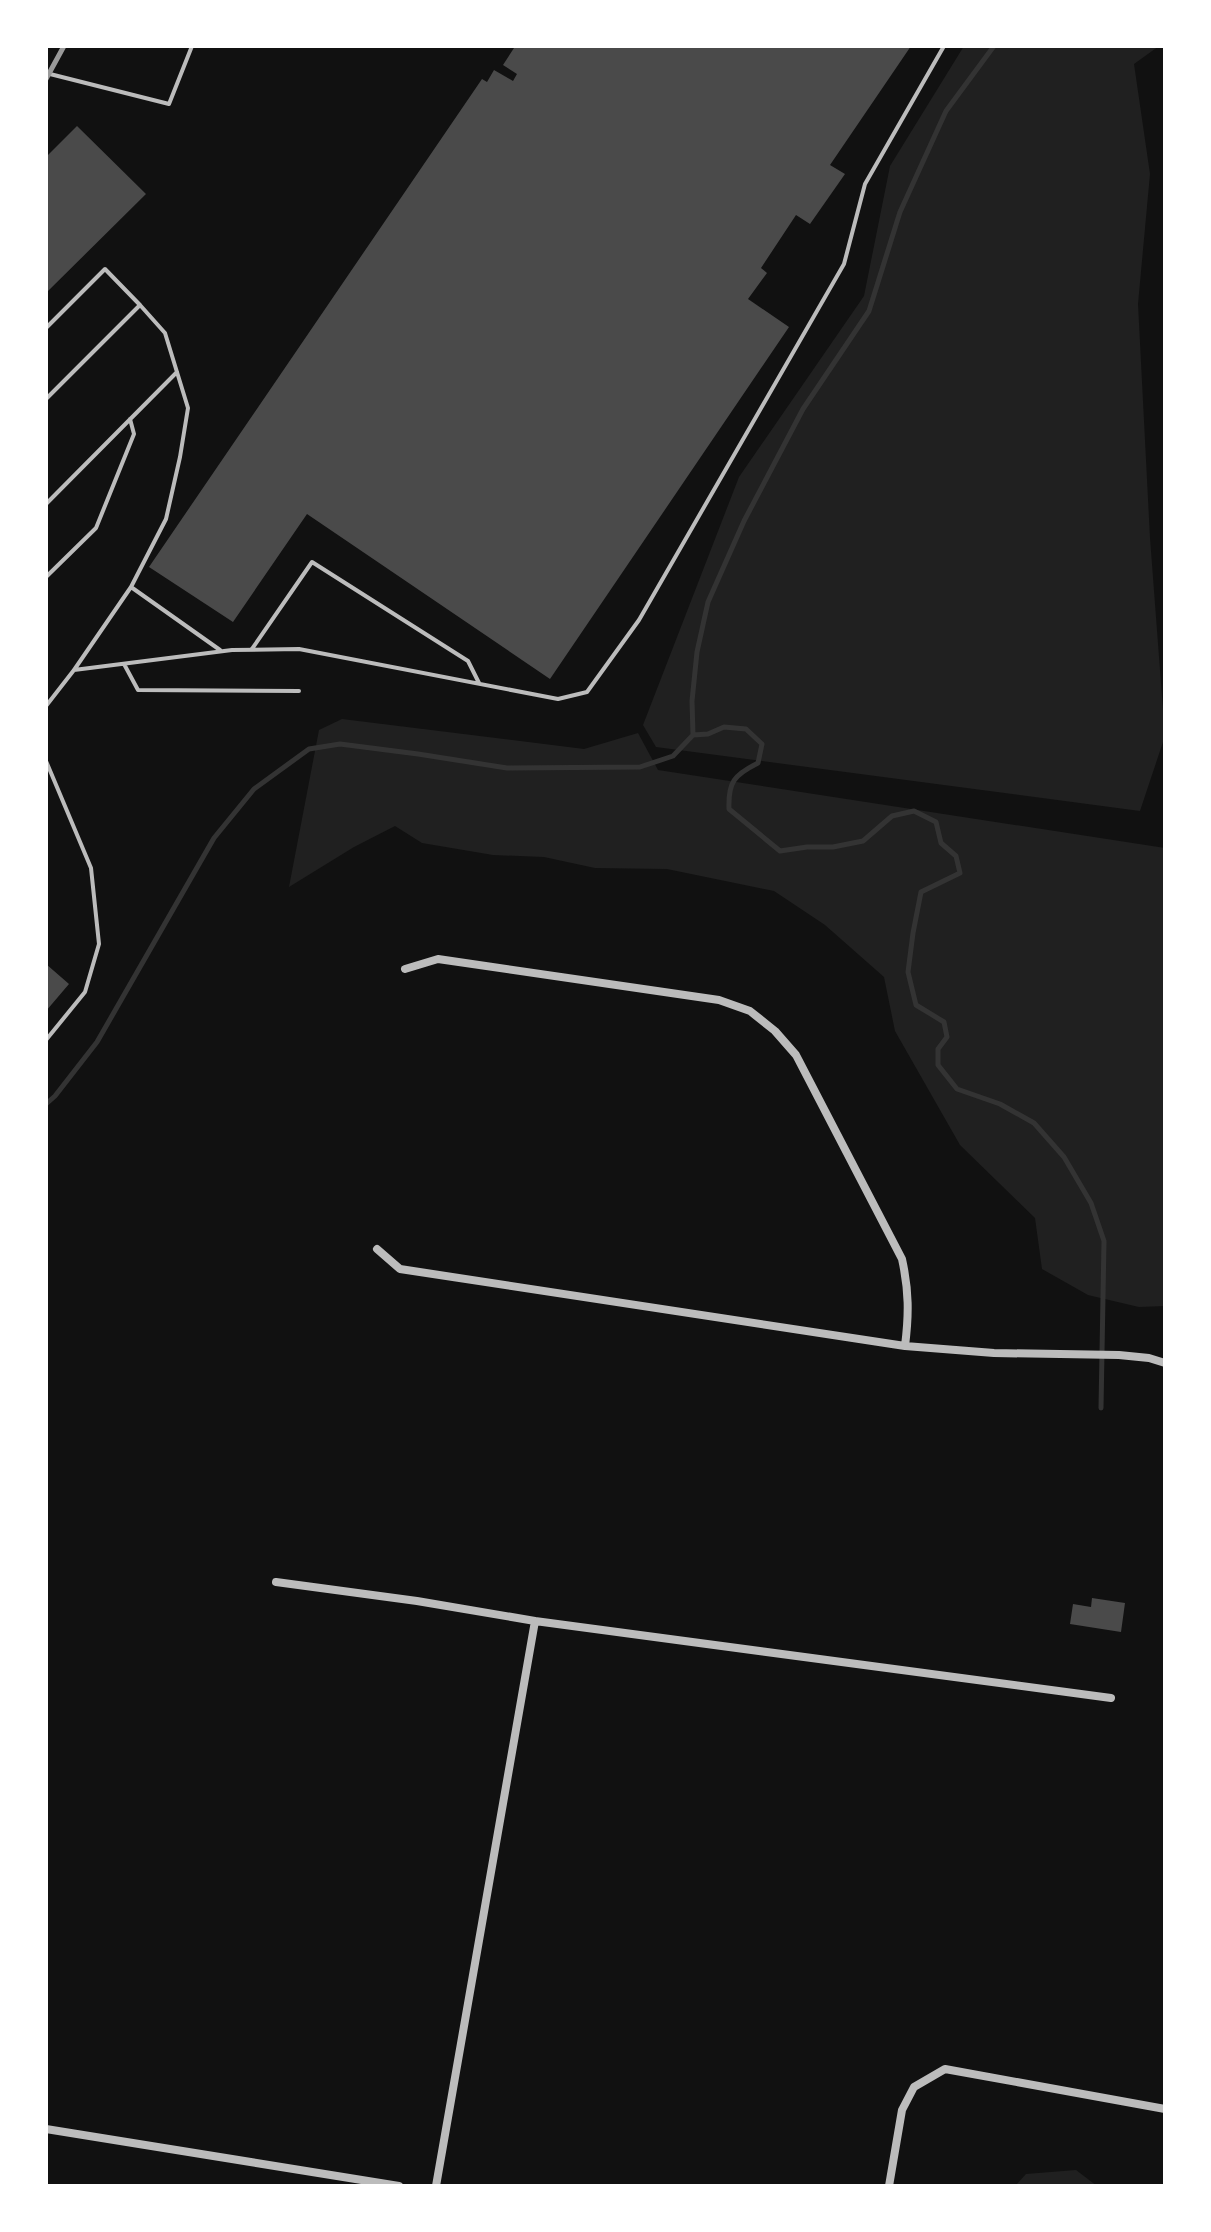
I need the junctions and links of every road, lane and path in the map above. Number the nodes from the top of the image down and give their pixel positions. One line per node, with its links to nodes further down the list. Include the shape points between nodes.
1 (192, 46): 3 (lane, via 169,104)
2 (944, 46): 16 (lane, via 865,184 844,264 639,620 587,692 558,699)
3 (46, 73)
4 (140, 305): 5 (lane, via 105,269); 6 (lane, via 165,333); 7 (lane)
5 (46, 328)
6 (177, 372): 8 (lane); 11 (lane, via 188,408 180,457 166,519)
7 (46, 399)
8 (130, 419): 9 (lane); 10 (lane, via 134,434 96,528)
9 (46, 504)
10 (46, 577)
11 (131, 587): 13 (lane); 15 (lane)
12 (252, 649): 13 (lane); 16 (lane, via 299,649); 16 (lane, via 312,562 468,661)
13 (222, 651): 14 (lane)
14 (124, 664): 15 (lane); 17 (lane, via 138,690)
15 (74, 670): 18 (lane)
16 (479, 683)
17 (299, 691)
18 (46, 706)
19 (46, 761): 21 (lane, via 91,868 99,944 85,992)
20 (405, 969): 23 (street, via 438,959 719,1000 750,1011 796,1055 902,1259 909,1314)
21 (46, 1040)
22 (377, 1249): 23 (street, via 400,1269)
23 (905, 1346): 24 (street, via 1119,1355)
24 (1165, 1363)
25 (276, 1582): 26 (street)
26 (535, 1621): 27 (street); 31 (street)
27 (1111, 1698)
28 (1165, 2109): 32 (street, via 945,2069 914,2087 902,2110)
29 (46, 2129): 30 (street)
30 (399, 2186)
31 (436, 2186)
32 (889, 2186)

